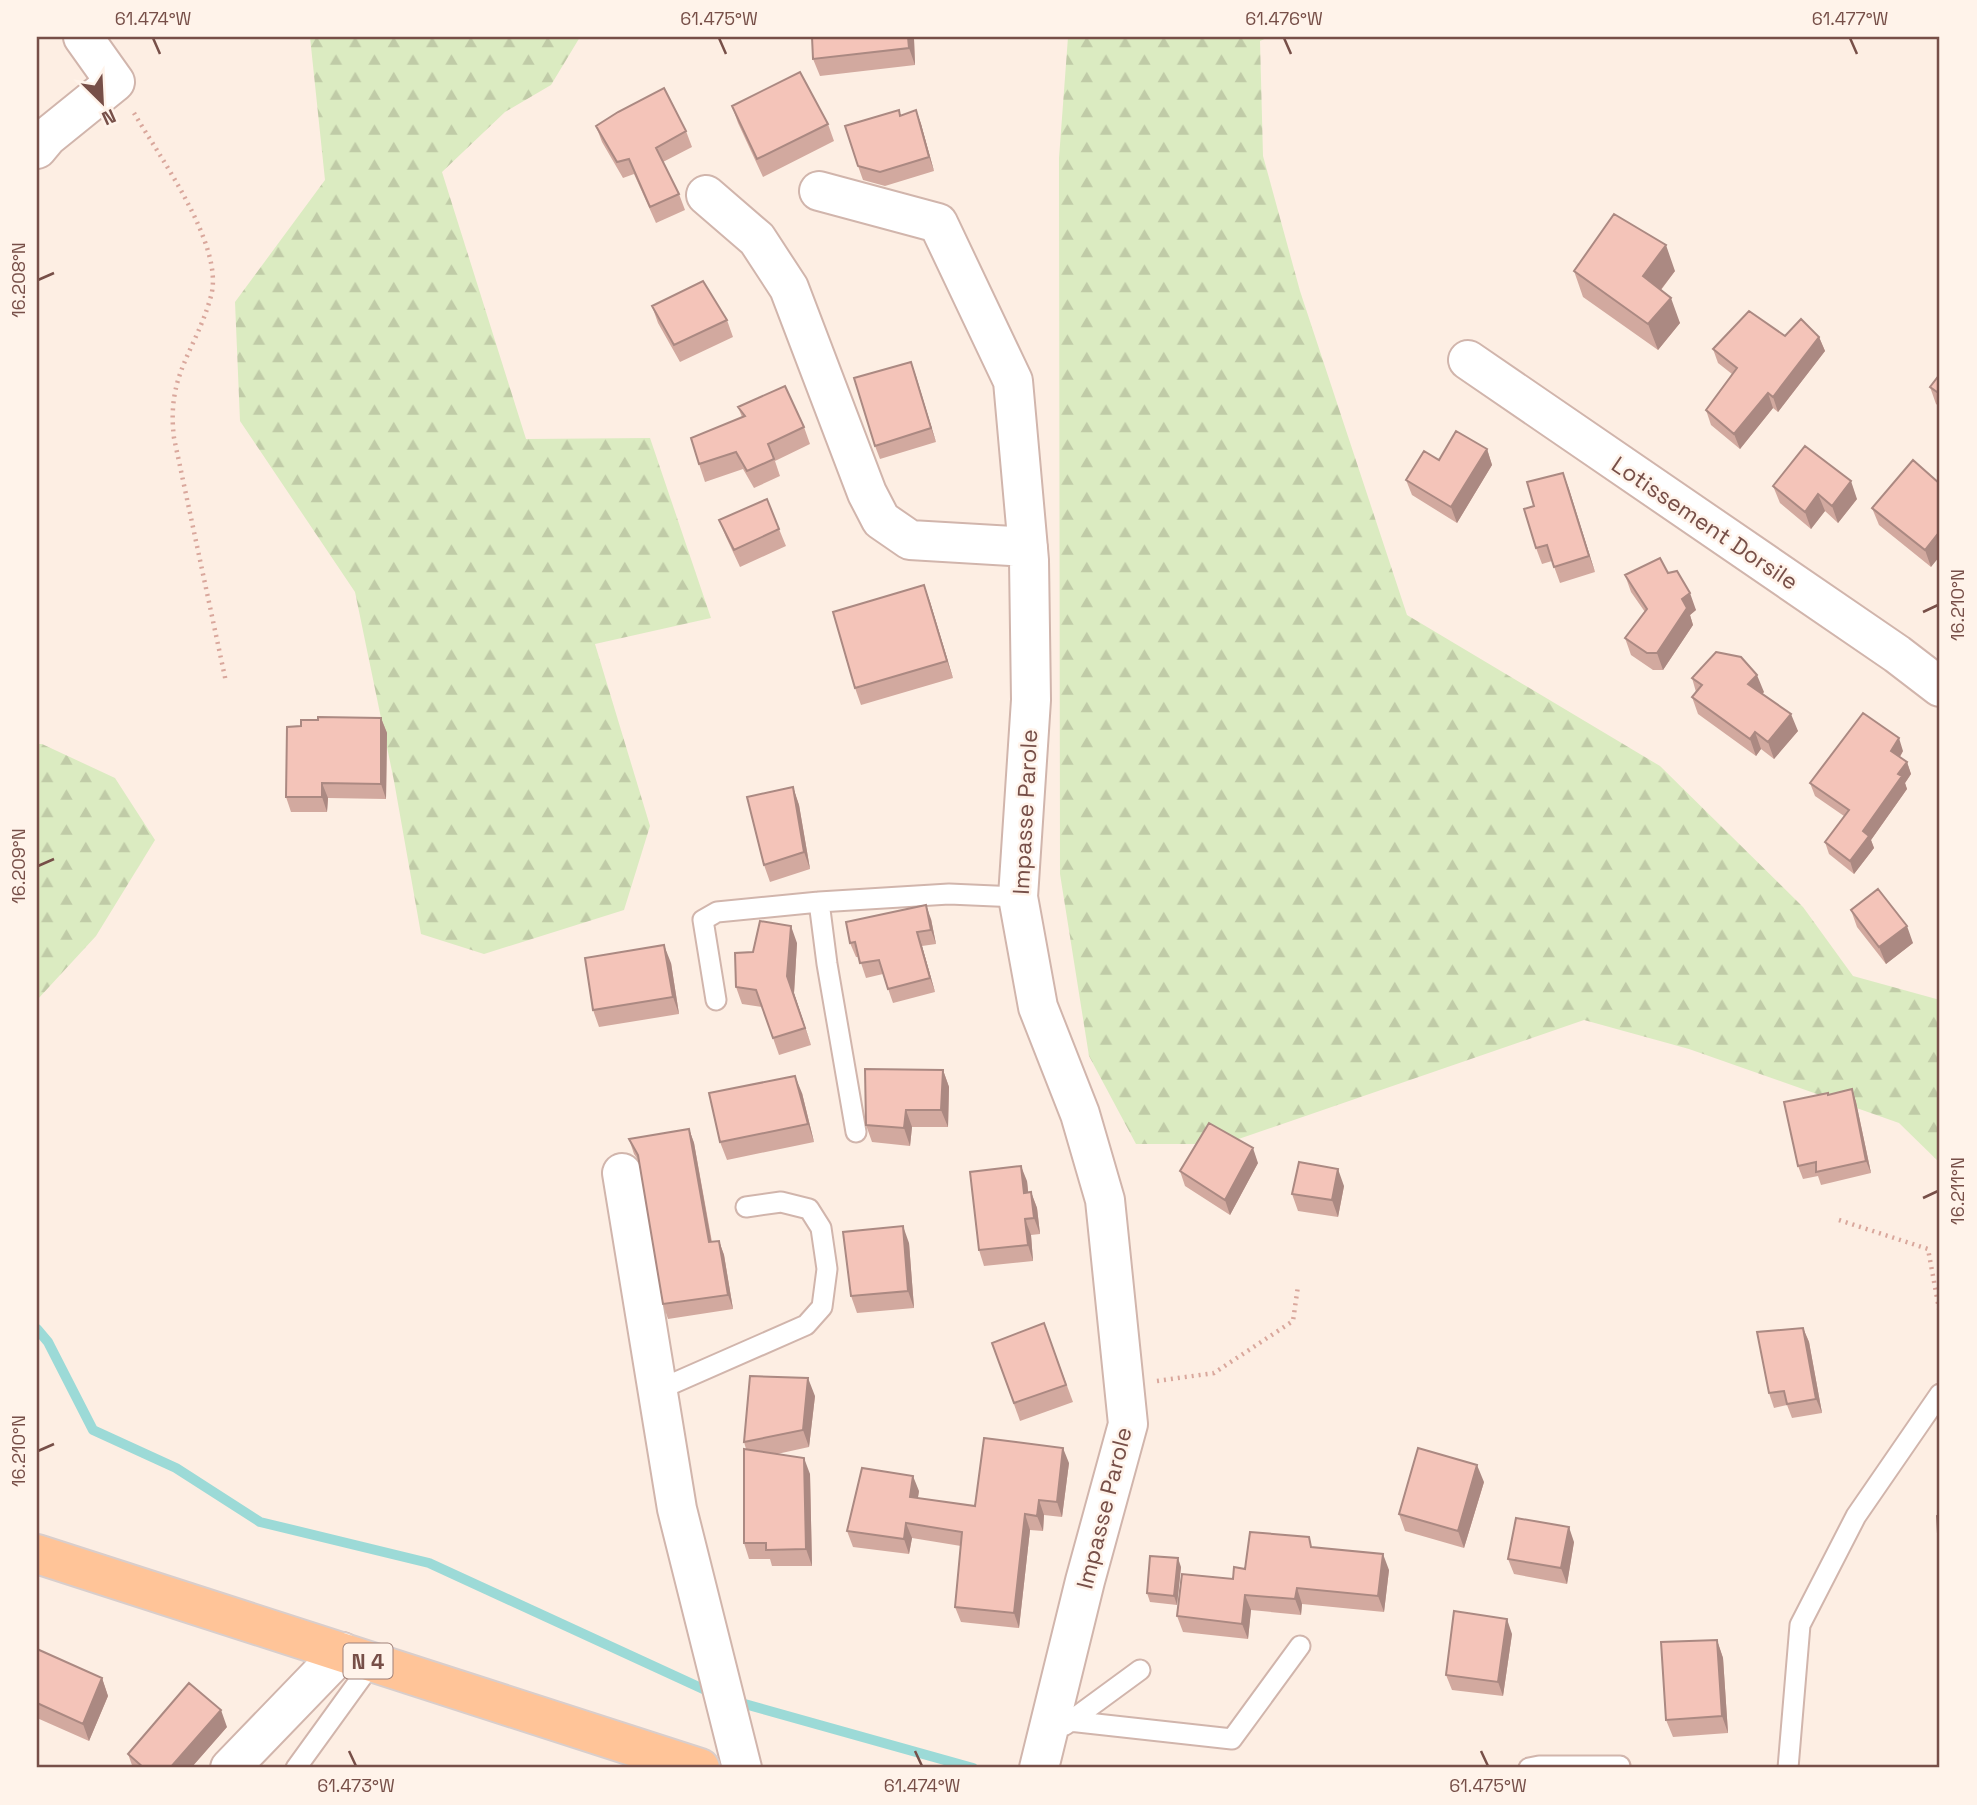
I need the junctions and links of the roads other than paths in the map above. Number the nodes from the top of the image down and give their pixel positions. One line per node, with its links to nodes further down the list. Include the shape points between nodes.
1 (83, 37): 2 (street, via 116,82)
2 (37, 149)
3 (819, 191): 6 (street, Impasse Parole, via 938,223 1013,381)
4 (706, 195): 6 (street, via 757,239 789,288 881,520 910,540)
5 (1468, 360): 7 (street, Lotissement Dorsile)
6 (1028, 547): 8 (street, Impasse Parole, via 1031,700)
7 (1940, 687)
8 (1018, 897): 9 (lane, via 949,894); 20 (street, Impasse Parole, via 1038,1007 1080,1114 1105,1200 1128,1424 1085,1581)
9 (819, 902): 10 (lane, via 717,912 703,920); 11 (lane)
10 (716, 1000)
11 (856, 1132)
12 (622, 1173): 14 (street)
13 (746, 1207): 14 (lane, via 781,1202 808,1209 821,1228 827,1269 822,1307 806,1325)
14 (658, 1390): 25 (street, via 677,1509)
15 (1940, 1394): 27 (lane, via 1856,1516 1800,1625)
16 (37, 1554): 18 (main road, N 4)
17 (1300, 1646): 20 (lane, via 1232,1739)
18 (357, 1658): 22 (street); 23 (lane); 24 (main road, N 4)
19 (1140, 1671): 20 (lane)
20 (1052, 1742)
21 (1620, 1766): 26 (lane)
22 (230, 1768)
23 (296, 1768)
24 (700, 1768)
25 (743, 1768)
26 (1529, 1768)
27 (1788, 1768)

